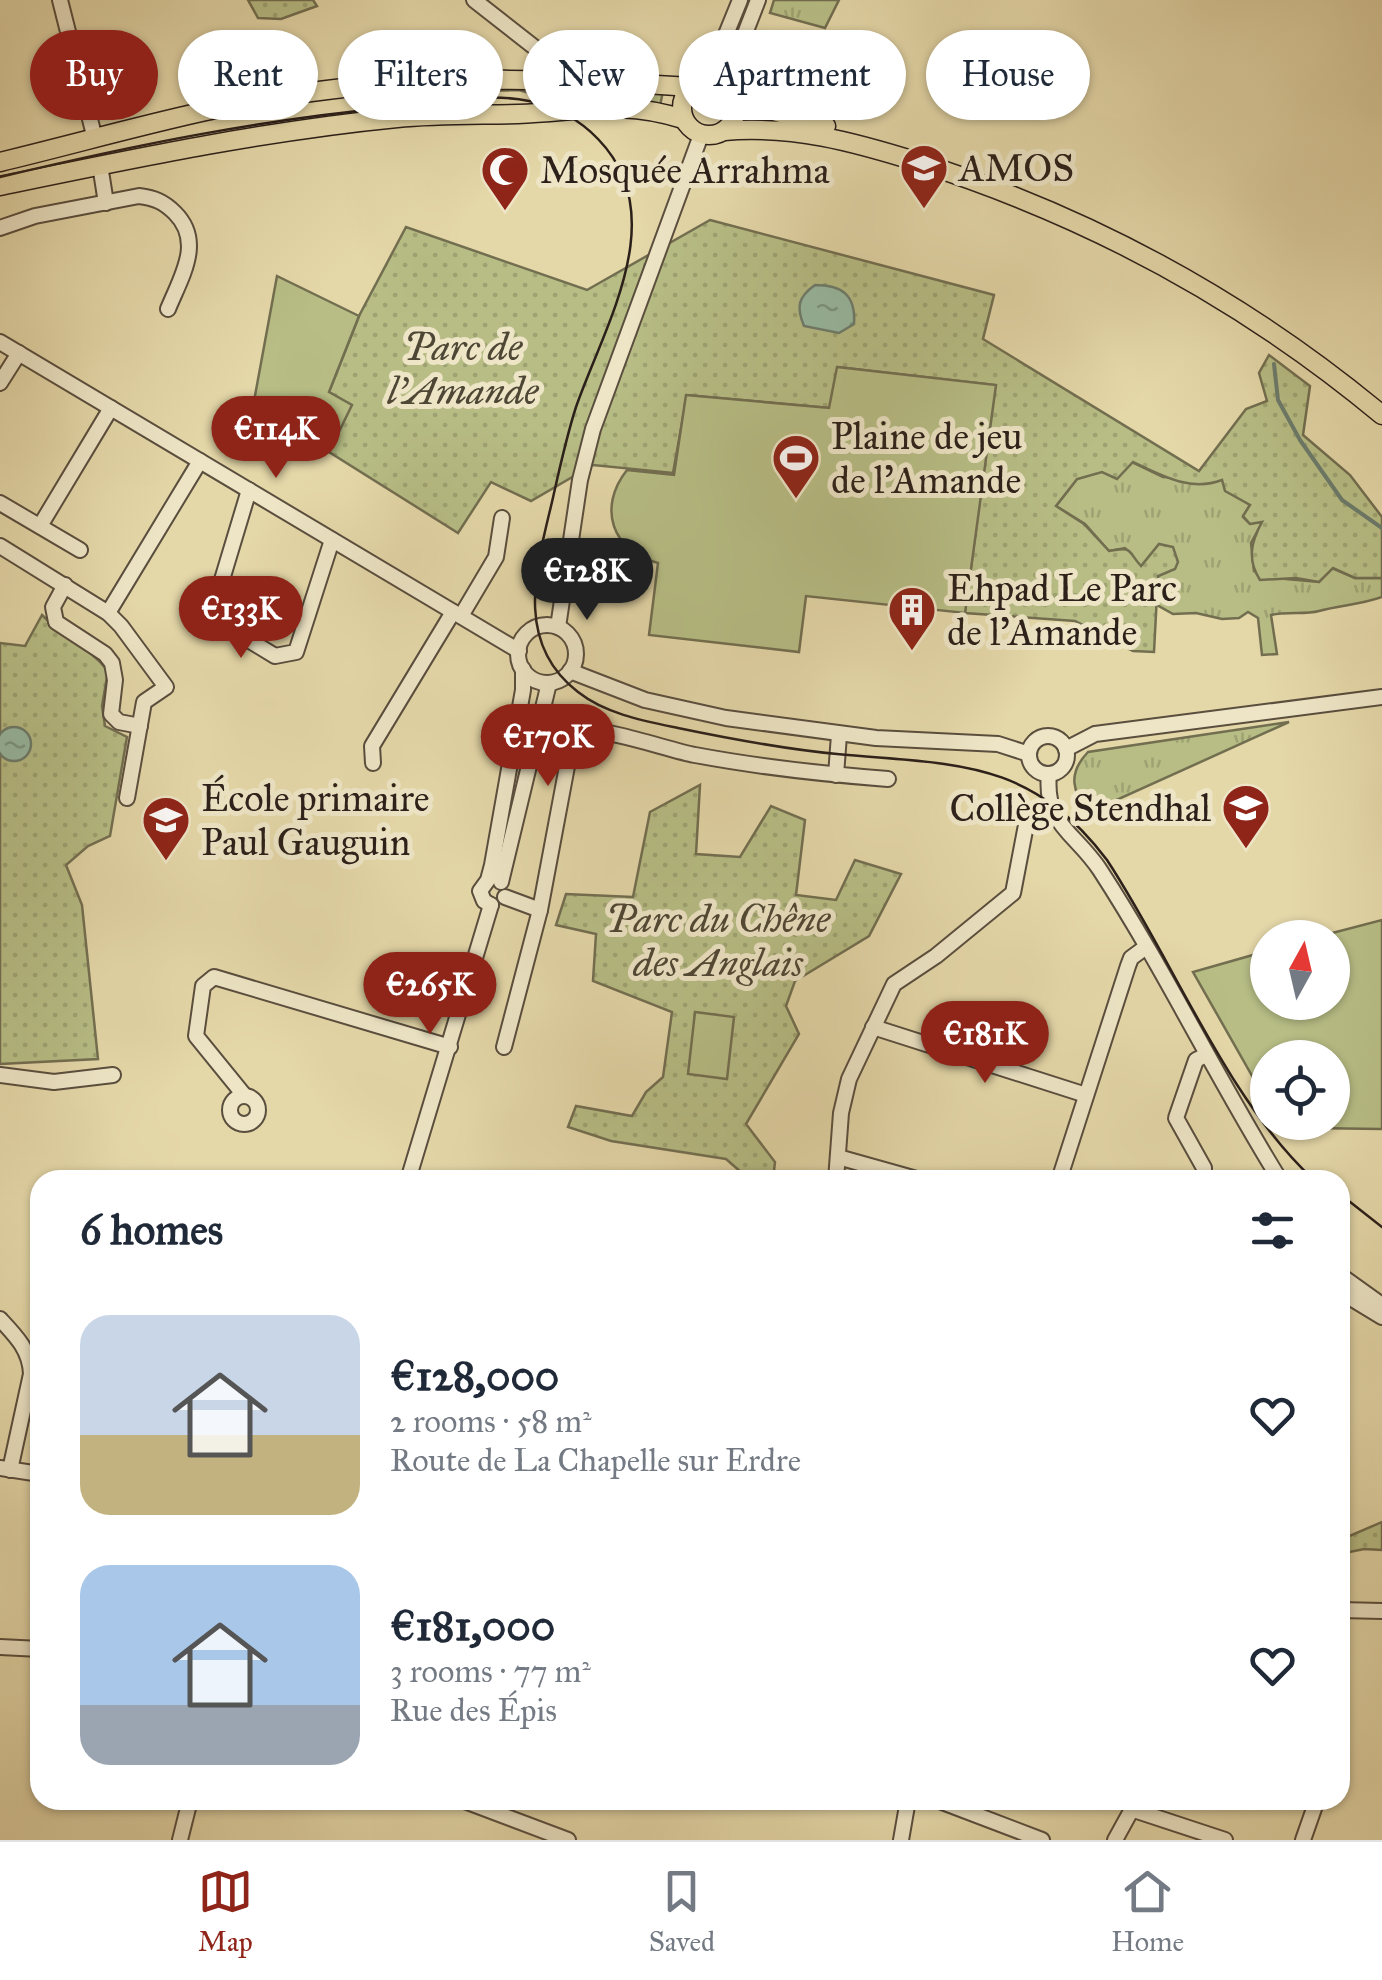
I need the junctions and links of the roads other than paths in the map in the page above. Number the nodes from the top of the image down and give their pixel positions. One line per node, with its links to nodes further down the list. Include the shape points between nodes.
1 (60, 0): 15 (street)
2 (474, 0): 7 (street)
3 (740, 0): 5 (street)
4 (758, 0): 6 (street)
5 (725, 30)
6 (747, 30)
7 (523, 38)
8 (523, 79): 15 (main road, via 284,96)
9 (679, 118): 17 (main road, via 604,106 402,117)
10 (684, 120): 14 (main road)
11 (733, 120): 13 (main road)
12 (814, 120): 25 (main road, via 979,170 1101,222 1282,325)
13 (724, 131): 14 (main road); 27 (main road, via 763,128 836,138 1054,212 1211,292)
14 (701, 134): 39 (street, via 593,429)
15 (95, 139): 16 (main road)
16 (0, 162)
17 (100, 165): 18 (main road); 19 (street)
18 (0, 186)
19 (106, 203): 20 (street); 21 (street, via 155,198 185,223 190,257)
20 (0, 228)
21 (168, 309)
22 (0, 342): 23 (street)
23 (19, 353): 24 (street); 26 (street)
24 (0, 383)
25 (1382, 401)
26 (112, 408): 28 (street); 32 (street)
27 (1382, 415)
28 (200, 461): 29 (street); 37 (street)
29 (249, 490): 33 (street); 33 (street, via 212,613 275,656 296,652)
30 (0, 503): 32 (street)
31 (502, 518): 38 (street, via 496,557)
32 (40, 526): 35 (street)
33 (332, 540): 38 (street)
34 (0, 546): 36 (street)
35 (80, 550)
36 (65, 585): 37 (street); 47 (street, via 53,607 56,622 105,654 115,673 111,714)
37 (108, 613): 47 (street, via 166,686 144,702)
38 (457, 614): 40 (street); 51 (street, via 372,746)
39 (558, 627): 40 (street, via 533,629); 41 (street)
40 (519, 651): 42 (street)
41 (576, 651): 43 (street); 45 (street)
42 (523, 670): 44 (street); 57 (street)
43 (570, 671): 44 (street); 45 (street)
44 (549, 683): 57 (street)
45 (623, 690): 48 (street, via 726,718)
46 (1382, 697): 49 (street, via 1095,734)
47 (140, 726): 55 (street)
48 (839, 735): 50 (street, via 998,744); 53 (street)
49 (1066, 748): 50 (street, via 1044,736); 52 (street, via 1064,766)
50 (1029, 754): 52 (street, via 1036,769)
51 (373, 763)
52 (1049, 774): 59 (street, via 1053,813 1097,865)
53 (836, 775): 54 (street); 58 (street, via 693,755 593,730 581,734 568,761)
54 (888, 779)
55 (127, 798)
56 (1026, 825): 60 (street, via 1014,892 894,984)
57 (496, 891): 58 (street); 61 (street)
58 (540, 910): 62 (street)
59 (1146, 947): 63 (street); 67 (street, via 1132,958)
60 (872, 1028): 67 (street); 68 (street, via 849,1079)
61 (450, 1047): 66 (street, via 214,977 203,986 196,1036); 69 (street)
62 (504, 1047)
63 (1206, 1055): 73 (street, via 1189,1072 1176,1118); 74 (street)
64 (0, 1075): 65 (street, via 54,1082)
65 (113, 1076)
66 (244, 1095)
67 (1086, 1095): 72 (street)
68 (838, 1158): 70 (street); 71 (street)
69 (411, 1170)
70 (837, 1170)
71 (883, 1170)
72 (1062, 1170)
73 (1204, 1170)
74 (1274, 1170)
75 (1350, 1282): 77 (street)
76 (1350, 1296): 78 (street)
77 (1382, 1305)
78 (1382, 1317)
79 (0, 1319): 80 (street)
80 (30, 1360)
81 (30, 1378): 82 (street)
82 (5, 1469): 83 (street)
83 (30, 1473)
84 (1350, 1610): 85 (street)
85 (1382, 1610)
86 (0, 1647): 87 (street)
87 (30, 1649)
88 (188, 1810): 95 (street)
89 (488, 1810): 96 (street)
90 (906, 1810): 97 (street)
91 (964, 1810): 98 (street)
92 (1132, 1810): 99 (street)
93 (1148, 1810): 100 (street)
94 (1314, 1810): 101 (street)
95 (180, 1840)
96 (568, 1840)
97 (901, 1840)
98 (1042, 1840)
99 (1115, 1840)
100 (1225, 1840)
101 (1303, 1840)

